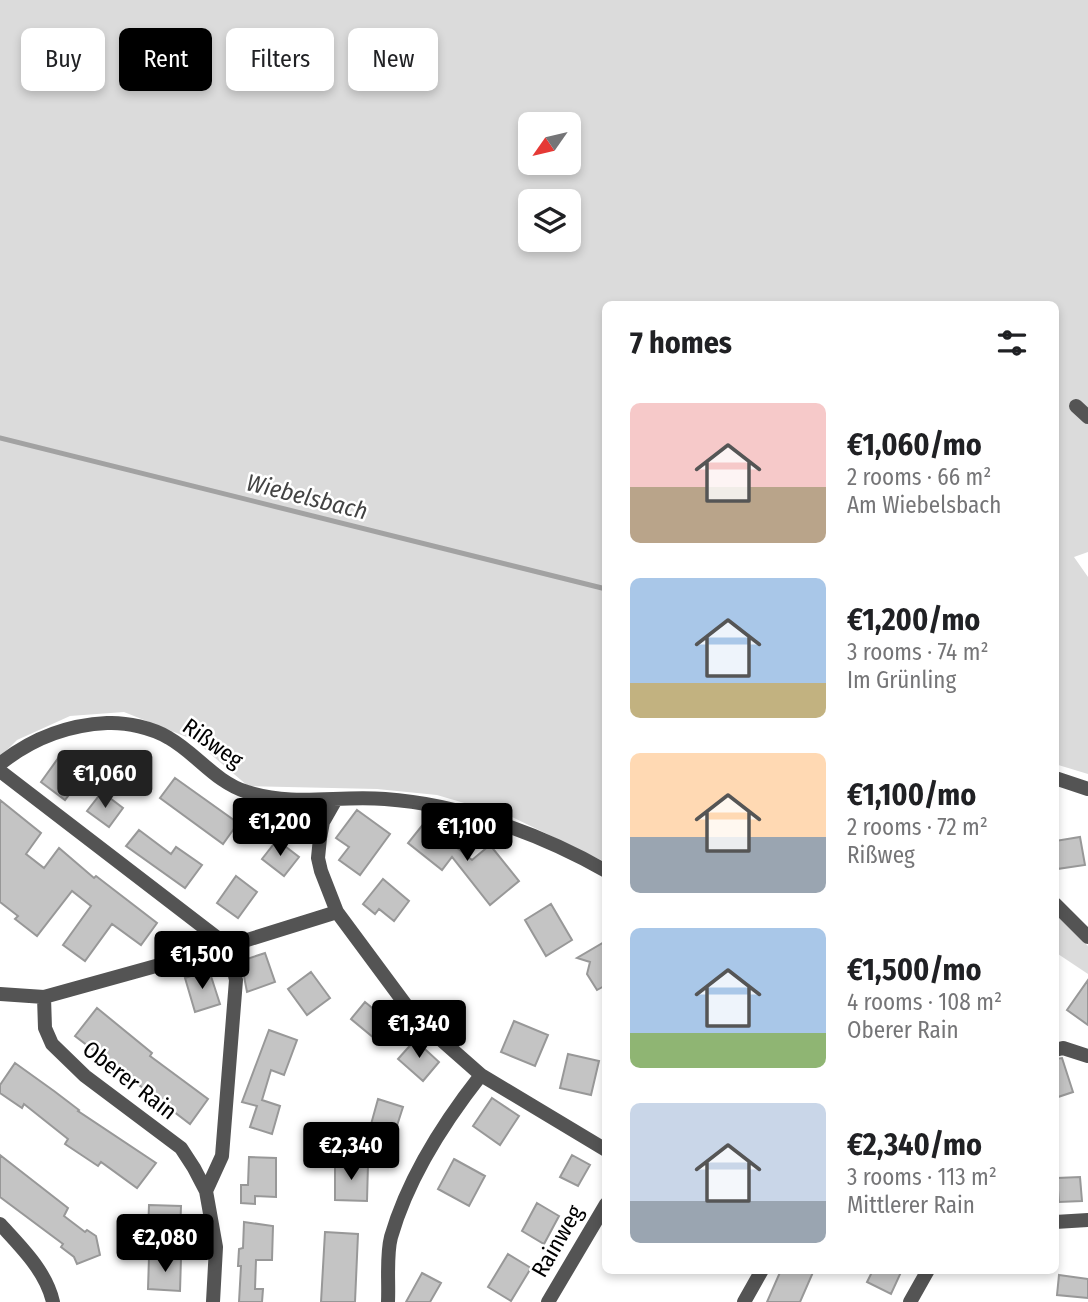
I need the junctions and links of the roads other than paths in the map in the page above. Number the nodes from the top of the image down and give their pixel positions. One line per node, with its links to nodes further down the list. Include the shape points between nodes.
1 (1076, 406): 2 (street)
2 (1088, 417)
3 (0, 764): 7 (street, Rißweg, via 37,738 108,723 140,727 169,738 222,780 245,792 280,800)
4 (0, 771): 12 (street)
5 (1059, 779): 6 (street)
6 (1088, 789)
7 (335, 801): 8 (street, Rißweg, via 386,799 433,806 516,828); 10 (street, via 323,822 318,858)
8 (602, 869)
9 (1059, 908): 11 (street)
10 (337, 912): 12 (street); 17 (street, via 414,1016)
11 (1088, 937)
12 (228, 946): 14 (street); 19 (street, via 236,980 222,1156)
13 (0, 994): 14 (street)
14 (44, 997): 19 (street, Oberer Rain, via 45,1028 52,1044 85,1076 181,1148)
15 (1059, 1049): 16 (street)
16 (1088, 1056)
17 (481, 1075): 18 (street); 28 (street, via 435,1140 403,1204 391,1239)
18 (602, 1148)
19 (206, 1191): 27 (street, Oberer Rain, via 216,1247)
20 (602, 1210): 29 (street, Rainweg)
21 (1088, 1220): 22 (street)
22 (1059, 1222)
23 (0, 1224): 26 (street, via 30,1256)
24 (760, 1274): 30 (street)
25 (926, 1274): 31 (street)
26 (53, 1302)
27 (213, 1302)
28 (388, 1302)
29 (548, 1302)
30 (744, 1302)
31 (910, 1302)

